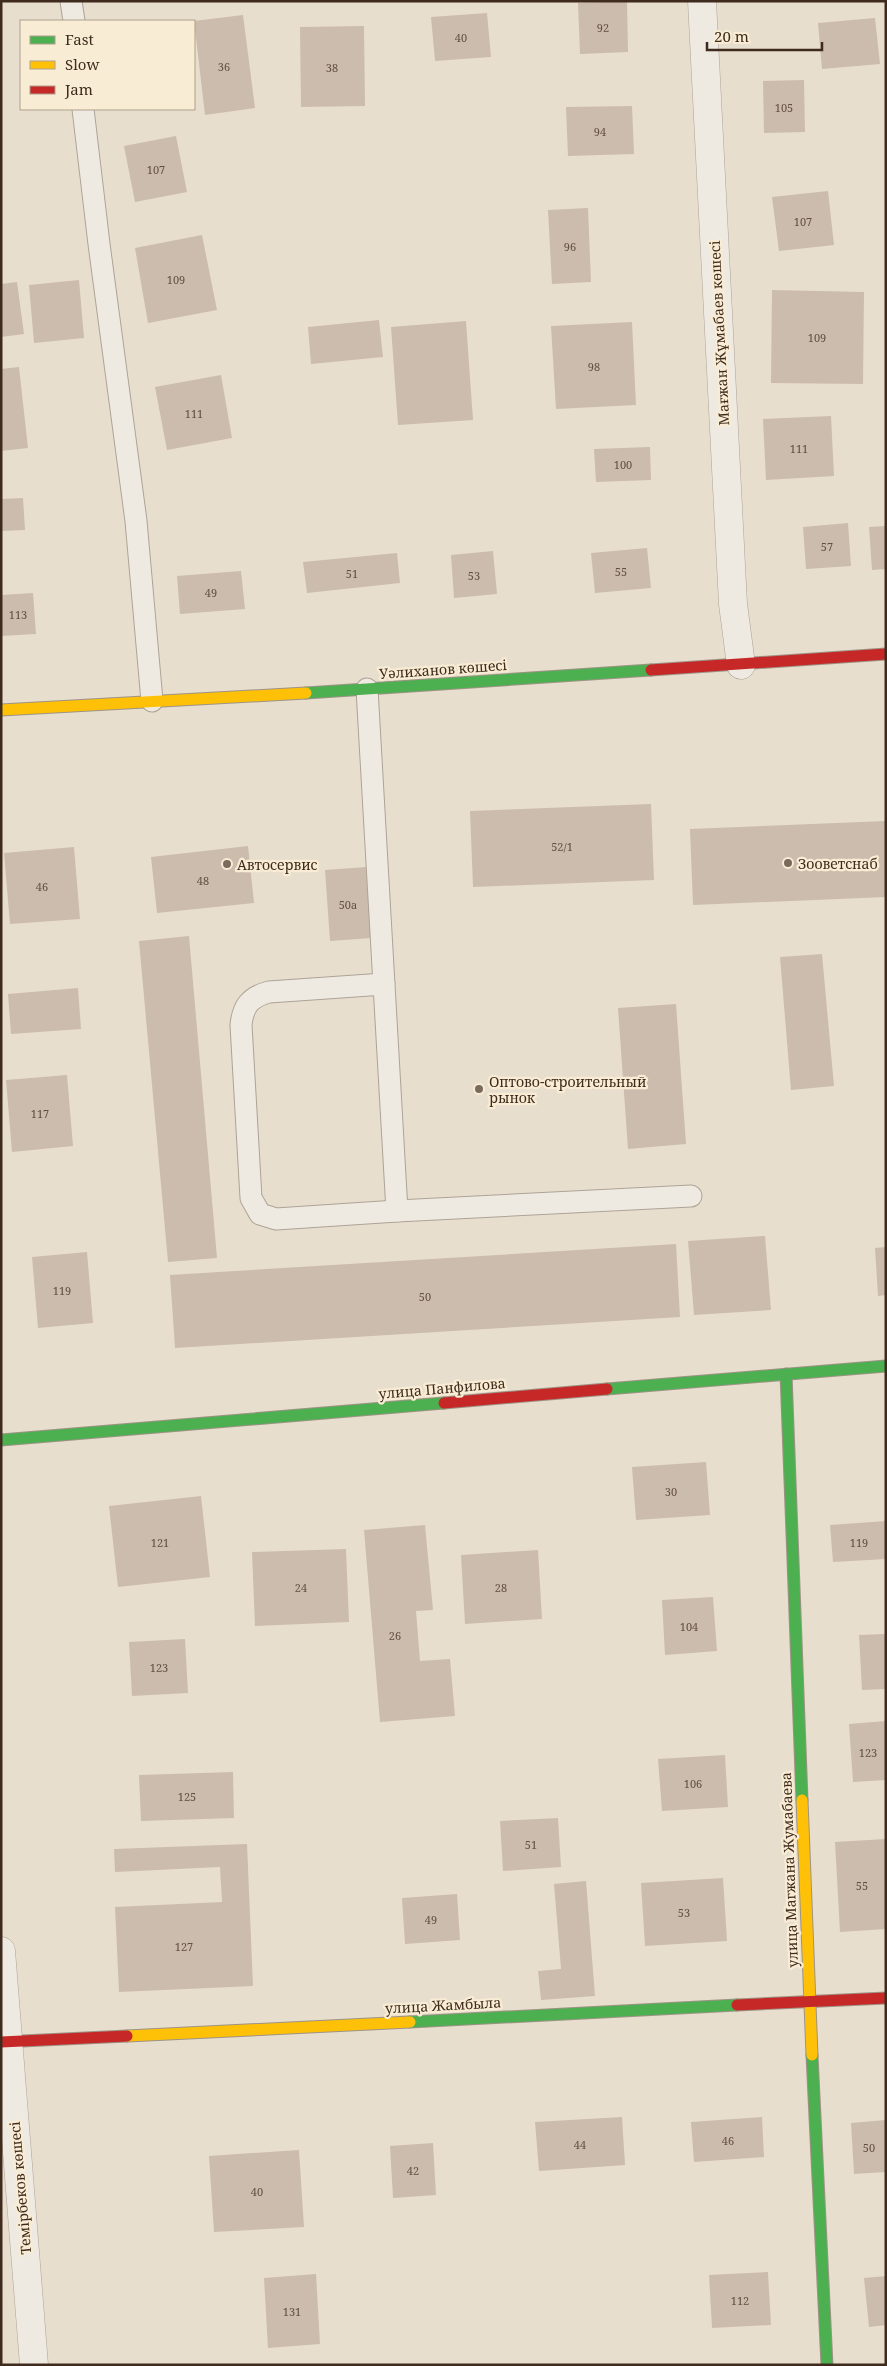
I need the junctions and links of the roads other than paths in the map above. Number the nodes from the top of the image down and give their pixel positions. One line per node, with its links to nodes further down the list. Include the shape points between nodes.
1 (72, 1): 3 (lane)
2 (702, 1): 6 (street, Мағжан Жұмабаев көшесі, via 733,604)
3 (74, 20)
4 (84, 110): 8 (lane, via 136,521)
5 (886, 654): 6 (street, Уәлиханов көшесі)
6 (742, 665): 7 (street, Уәлиханов көшесі)
7 (367, 689): 8 (street, Уәлиханов көшесі); 10 (lane)
8 (152, 701): 9 (street, Уәлиханов көшесі)
9 (1, 710)
10 (384, 984): 12 (lane); 12 (lane, via 258,995 247,1003 241,1025 251,1198 260,1214 276,1219)
11 (691, 1196): 12 (lane)
12 (397, 1211)
13 (886, 1366): 14 (street, улица Панфилова)
14 (786, 1374): 15 (street, улица Панфилова); 18 (street, улица Магжана Жумабаева)
15 (1, 1440)
16 (1, 1951): 19 (street, Темірбеков көшесі)
17 (886, 1998): 18 (street, улица Жамбыла)
18 (809, 2002): 19 (street, улица Жамбыла); 21 (street, улица Магжана Жумабаева)
19 (5, 2042): 20 (street, Темірбеков көшесі)
20 (34, 2365)
21 (827, 2365)

